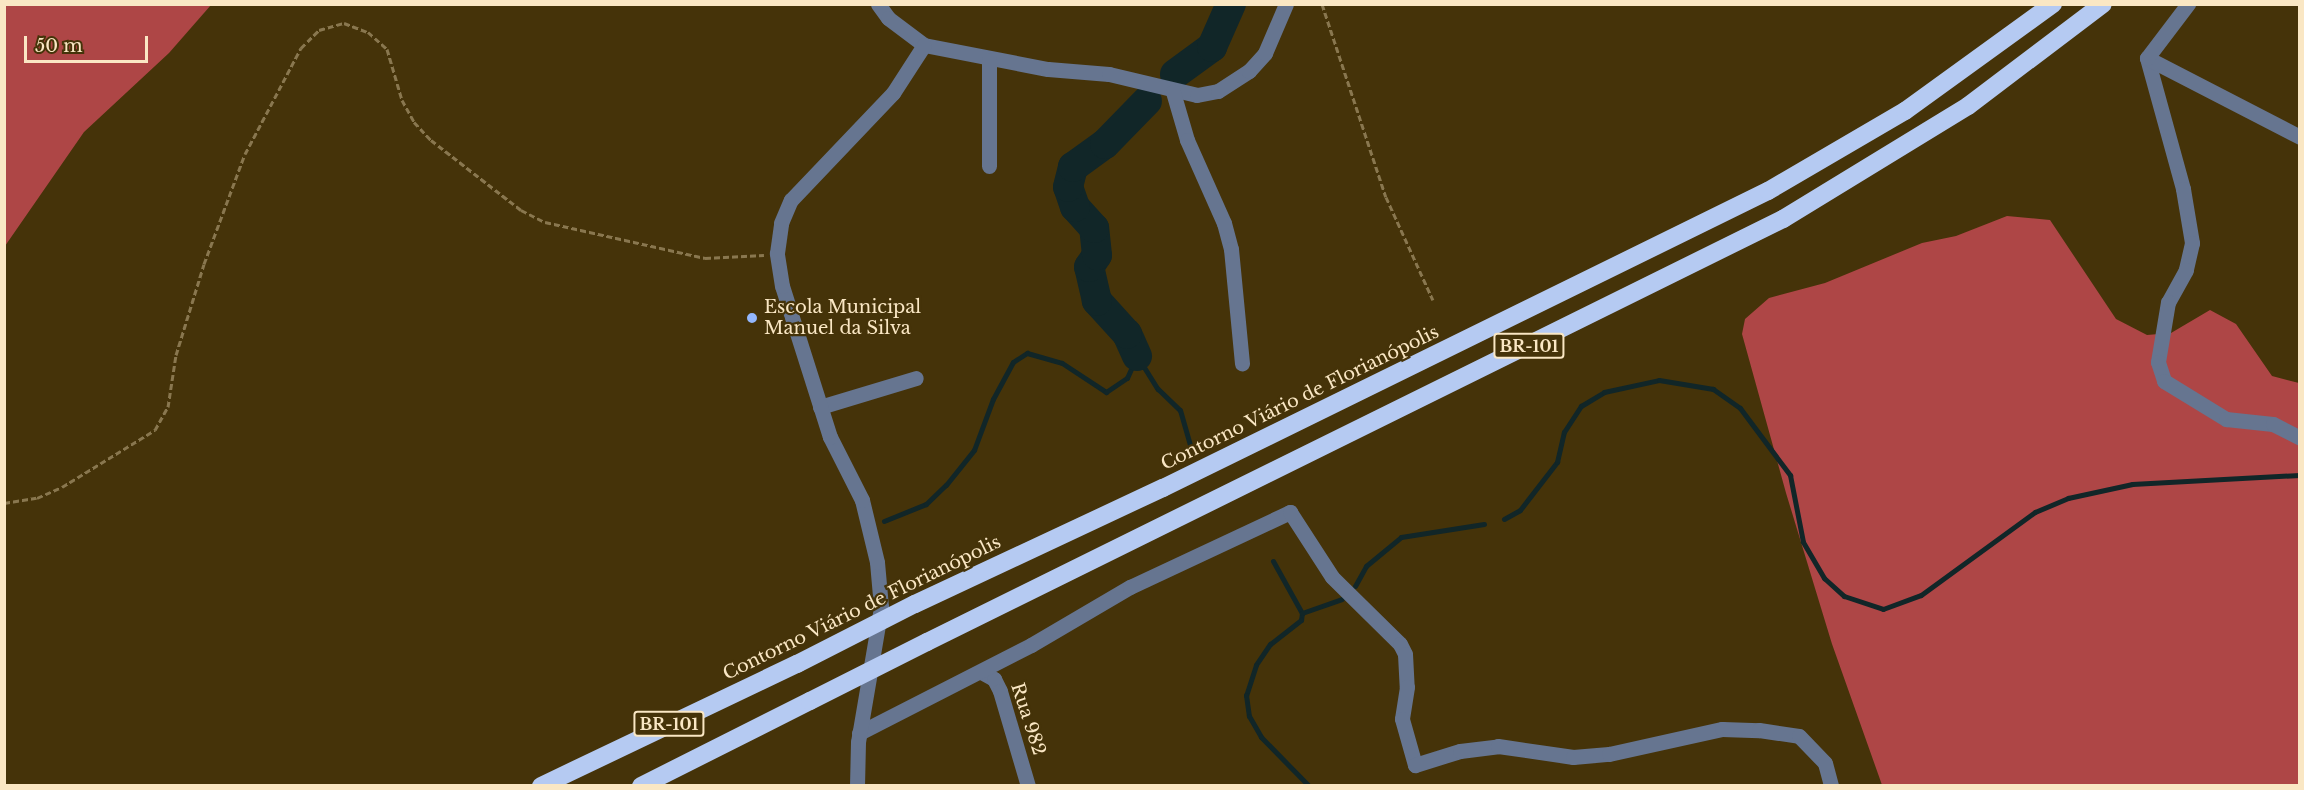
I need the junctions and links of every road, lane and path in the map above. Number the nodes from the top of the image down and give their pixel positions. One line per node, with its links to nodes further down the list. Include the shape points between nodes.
1 (878, 4): 7 (street, via 888,18)
2 (1286, 4): 10 (street, via 1265,53 1249,71 1218,91 1197,95)
3 (1322, 4): 14 (path, via 1386,197)
4 (2054, 4): 22 (highway, Contorno Viário de Florianópolis / BR-101, bridge, via 1905,111 1768,191 1163,488)
5 (2103, 4): 23 (highway, BR-101, bridge, via 1968,106 1783,219)
6 (2188, 4): 8 (street)
7 (924, 45): 9 (street); 13 (street, via 893,93 791,200 781,222)
8 (2147, 58): 11 (street); 18 (street, via 2183,189 2192,243 2186,270 2168,302 2158,362 2164,381 2226,419 2273,424)
9 (989, 60): 10 (street, via 1110,74); 12 (street)
10 (1173, 92): 15 (street, via 1187,140 1224,223 1231,249)
11 (2300, 137)
12 (989, 166)
13 (777, 253): 17 (street, via 782,286); 19 (path, via 705,258 545,222 521,210 431,140 414,122 402,100 387,49 368,33 344,23 319,30 301,48 245,154 204,264 176,355 168,407 155,430 62,487 37,498)
14 (1433, 300)
15 (1242, 363)
16 (916, 378): 17 (street)
17 (820, 407): 21 (street, via 830,437 862,500 877,562 881,607)
18 (2300, 438)
19 (4, 503)
20 (981, 672): 21 (street); 25 (street, Rua 982, via 994,679 1000,691); 26 (street, via 1130,586 1290,512 1332,577 1400,644 1405,654 1407,687 1402,719 1415,765 1460,751 1498,746 1573,757 1609,754 1722,729 1759,730 1799,736 1825,763)
21 (859, 733): 24 (street)
22 (541, 786)
23 (641, 786)
24 (857, 786)
25 (1028, 786)
26 (1831, 786)

